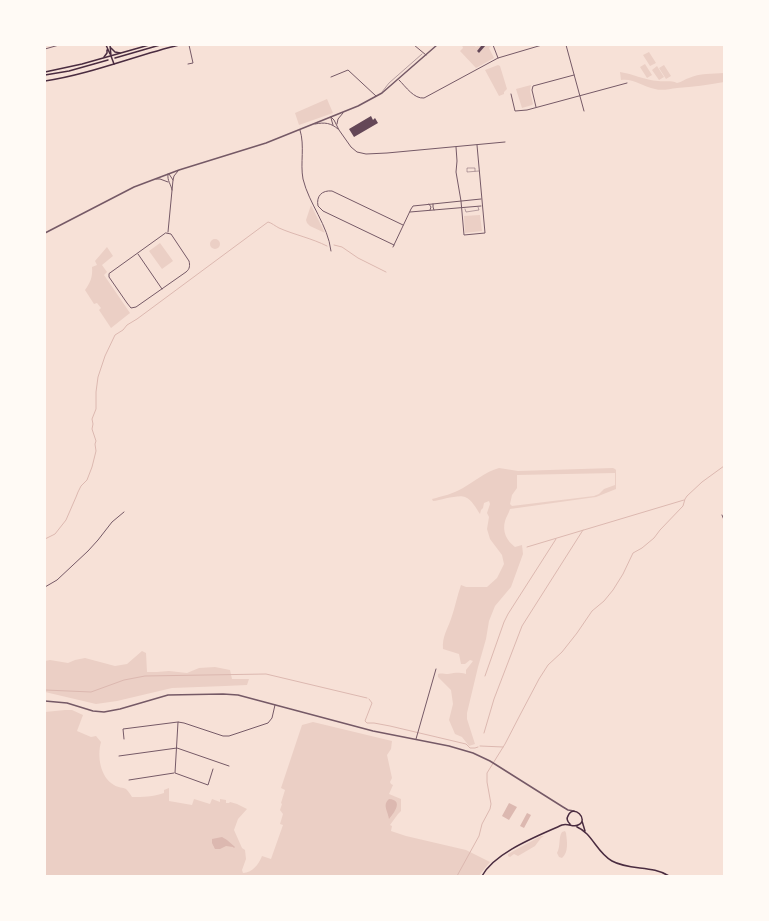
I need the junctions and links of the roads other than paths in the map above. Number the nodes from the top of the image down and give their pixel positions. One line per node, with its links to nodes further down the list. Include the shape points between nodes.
1 (59, 45): 14 (street)
2 (106, 45): 13 (main road)
3 (149, 45): 15 (main road)
4 (160, 45): 20 (main road)
5 (179, 45): 23 (main road)
6 (189, 45): 24 (street, via 193,63)
7 (414, 45): 16 (street)
8 (437, 45): 17 (street)
9 (493, 45): 21 (street)
10 (542, 45): 21 (street)
11 (566, 45): 27 (street)
12 (110, 46): 15 (main road, via 114,51); 18 (main road)
13 (107, 48): 18 (main road); 19 (main road, via 107,54)
14 (45, 49)
15 (121, 53): 18 (main road)
16 (423, 53): 17 (street); 32 (lane, via 389,83)
17 (426, 55): 29 (street)
18 (111, 56): 19 (main road); 23 (main road)
19 (103, 58): 25 (main road)
20 (116, 58)
21 (498, 58): 29 (street, via 424,98 416,97)
22 (108, 60): 26 (main road)
23 (114, 64): 30 (main road, via 77,75)
24 (188, 64)
25 (45, 72)
26 (45, 75)
27 (575, 75): 34 (street); 36 (street, via 533,86)
28 (331, 77): 35 (street, via 348,70)
29 (398, 79): 32 (street)
30 (45, 80)
31 (627, 83): 34 (street)
32 (382, 93): 35 (street)
33 (511, 94): 36 (street, via 515,111)
34 (580, 95): 36 (street); 38 (street)
35 (376, 96): 37 (street)
36 (536, 107)
37 (345, 111): 39 (street); 40 (street, via 337,120)
38 (584, 112)
39 (331, 117): 40 (street); 41 (street); 42 (street)
40 (337, 124): 44 (street)
41 (311, 125): 42 (street); 43 (street)
42 (334, 125): 44 (street)
43 (300, 129): 48 (street); 70 (street, via 303,178 309,198 328,236)
44 (339, 130): 47 (street, via 353,149 366,154)
45 (505, 142): 46 (street)
46 (477, 144): 47 (street); 50 (street)
47 (456, 147): 57 (street, via 456,172)
48 (179, 170): 51 (street); 53 (street)
49 (476, 171): 50 (lane)
50 (479, 171): 56 (street)
51 (168, 174): 52 (street); 53 (street); 54 (street)
52 (152, 180): 54 (street); 68 (street, via 134,186)
53 (173, 180): 55 (street)
54 (169, 182): 55 (street)
55 (172, 193): 69 (street)
56 (481, 199): 57 (street); 61 (street)
57 (461, 201): 59 (street); 62 (street)
58 (429, 204): 59 (street); 65 (street); 66 (street, via 415,206)
59 (434, 204): 64 (street)
60 (478, 206): 61 (street); 63 (street); 63 (lane, via 479,210 466,212)
61 (482, 206): 62 (street, via 485,233 464,235)
62 (462, 208): 63 (street); 64 (street)
63 (465, 208)
64 (434, 210): 65 (street)
65 (430, 211): 66 (street)
66 (410, 212): 67 (street)
67 (404, 225): 67 (street, via 394,246 322,211 317,205 317,199 324,191 332,191)
68 (45, 233)
69 (168, 233): 71 (street); 72 (street, via 189,261 190,267)
70 (331, 251)
71 (138, 254): 72 (street); 72 (street, via 109,274 109,277 131,308 135,308)
72 (162, 289)
73 (124, 512): 76 (street, via 110,524 89,550)
74 (722, 515): 75 (street)
75 (724, 520)
76 (45, 587)
77 (436, 670): 82 (street)
78 (45, 701): 79 (street, via 67,703 100,712 181,694 234,694)
79 (275, 704): 80 (street, via 269,723 229,736); 82 (street)
80 (178, 722): 81 (street, via 123,729); 83 (street)
81 (124, 739)
82 (416, 739): 89 (street, via 473,753)
83 (176, 748): 84 (street); 85 (street); 87 (street)
84 (120, 756)
85 (229, 766)
86 (213, 769): 87 (street, via 208,785)
87 (175, 773): 88 (street)
88 (129, 780)
89 (563, 807): 90 (street); 91 (street)
90 (574, 811): 91 (main road); 93 (main road, via 581,814)
91 (568, 815): 92 (main road)
92 (567, 820): 94 (main road); 95 (main road)
93 (582, 821): 96 (main road); 97 (main road)
94 (570, 824): 95 (main road); 96 (main road)
95 (562, 825): 98 (main road, via 506,853)
96 (575, 826): 97 (main road)
97 (587, 834): 99 (main road, via 614,863 662,872)
98 (482, 876)
99 (669, 876)

